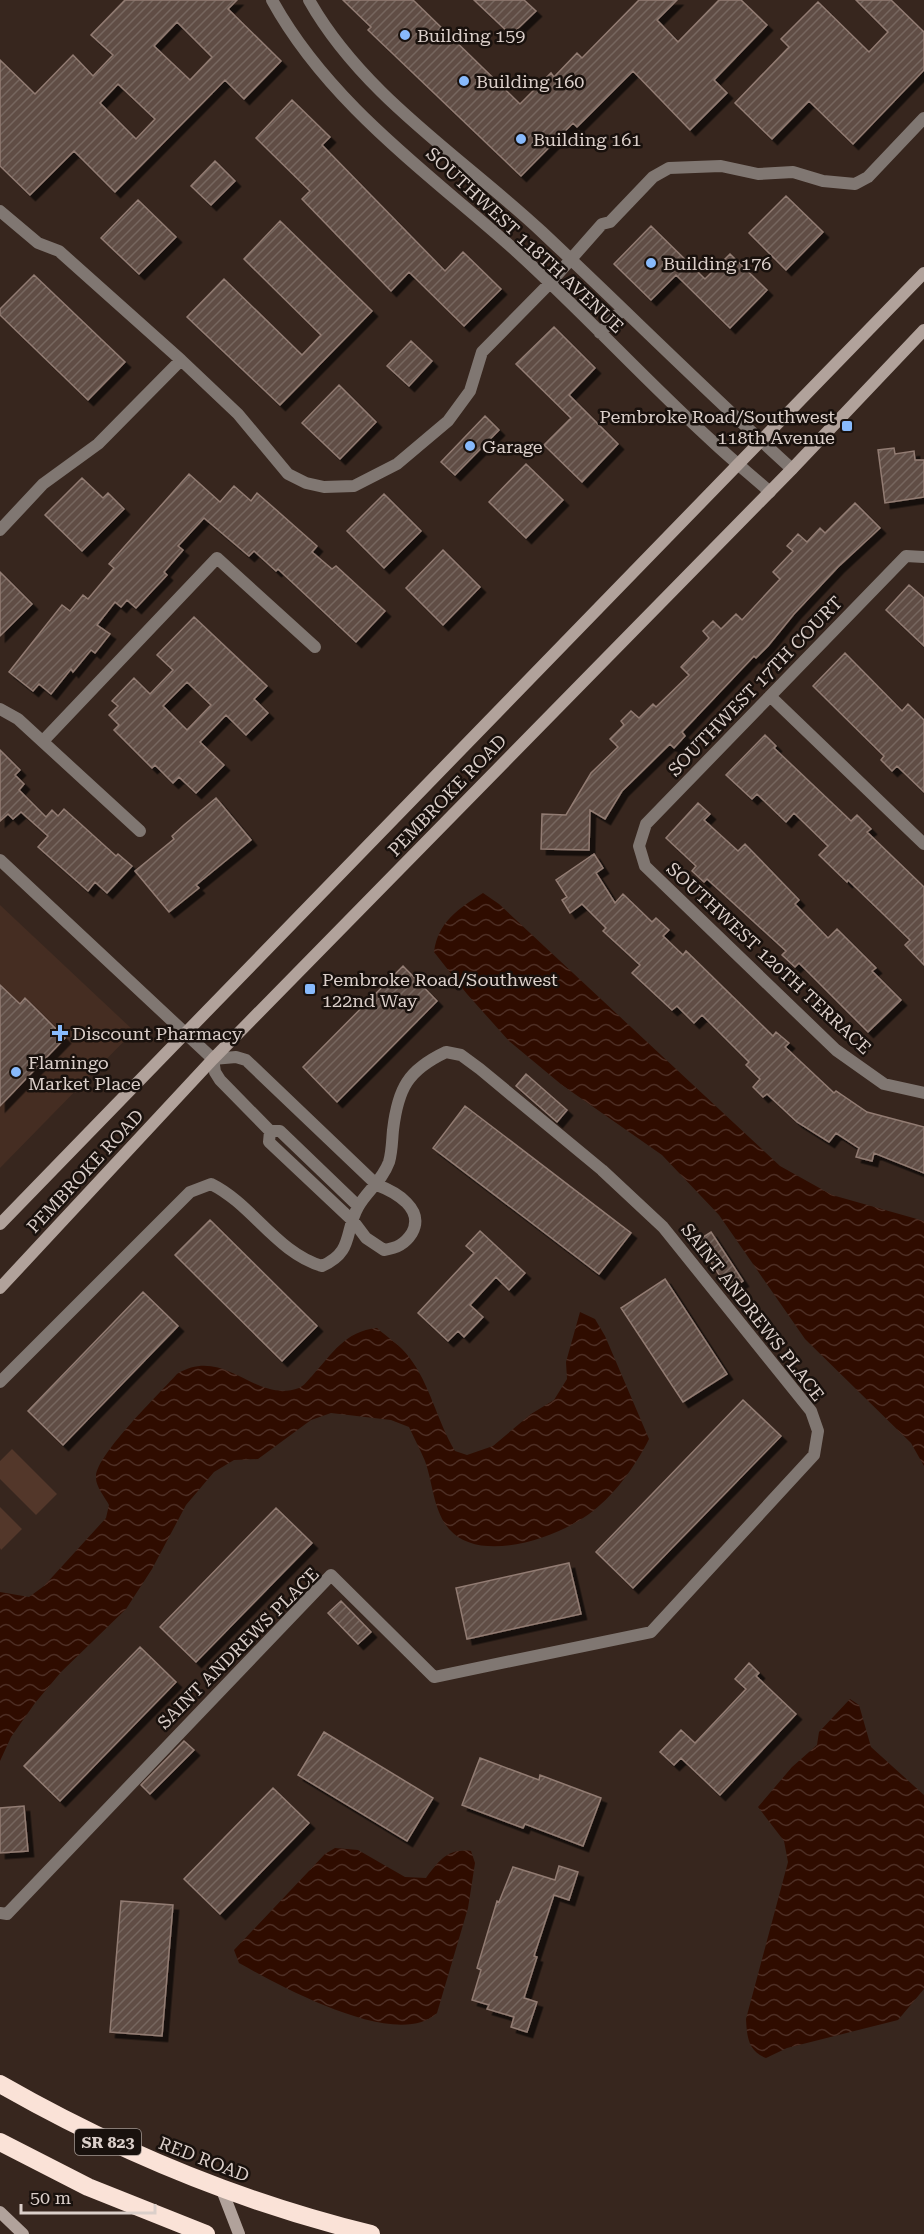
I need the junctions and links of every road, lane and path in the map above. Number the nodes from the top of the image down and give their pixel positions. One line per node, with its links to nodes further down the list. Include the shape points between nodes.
1 (272, 0): 7 (street, SOUTHWEST 118TH AVENUE, via 290,32 362,116)
2 (309, 0): 5 (street, SOUTHWEST 118TH AVENUE, via 353,63 384,95)
3 (924, 118): 5 (street, via 868,177 855,184 823,181 793,172 758,174 721,166 669,168 653,177 610,222 602,224)
4 (0, 211): 11 (street, via 38,243 59,250)
5 (571, 261): 7 (street); 8 (street, SOUTHWEST 118TH AVENUE)
6 (924, 273): 12 (main road, PEMBROKE ROAD)
7 (549, 284): 10 (street, SOUTHWEST 118TH AVENUE); 11 (street, via 482,352 470,391 461,405 416,450 354,486 324,487 300,481 279,467 238,414)
8 (622, 310): 10 (street); 12 (street, SOUTHWEST 118TH AVENUE)
9 (924, 330): 14 (main road, PEMBROKE ROAD)
10 (600, 333): 13 (street, SOUTHWEST 118TH AVENUE)
11 (181, 360): 16 (street, via 98,444 43,484)
12 (761, 441): 13 (main road, PEMBROKE ROAD); 14 (street, SOUTHWEST 118TH AVENUE)
13 (739, 464): 15 (street, SOUTHWEST 118TH AVENUE); 26 (main road, PEMBROKE ROAD)
14 (792, 469): 15 (main road, PEMBROKE ROAD)
15 (770, 492): 27 (main road, PEMBROKE ROAD)
16 (0, 530)
17 (924, 557): 19 (street, SOUTHWEST 17TH COURT, via 906,556)
18 (315, 647): 21 (street, via 217,558)
19 (770, 696): 23 (street); 24 (street, SOUTHWEST 17TH COURT, via 645,824)
20 (0, 709): 21 (street)
21 (43, 741): 22 (street)
22 (140, 831)
23 (924, 844)
24 (639, 846): 28 (street, SOUTHWEST 120TH TERRACE, via 645,866 836,1050 884,1084)
25 (0, 861): 26 (street)
26 (185, 1031): 27 (street); 33 (main road, PEMBROKE ROAD)
27 (213, 1059): 29 (street, via 220,1080); 30 (street, via 236,1057 248,1061); 34 (main road, PEMBROKE ROAD)
28 (924, 1093)
29 (270, 1131): 31 (street, via 280,1131); 32 (street, via 269,1142)
30 (377, 1185): 31 (street, SAINT ANDREWS PLACE); 32 (street, via 401,1197 415,1215 415,1227 408,1240 397,1248 384,1250 366,1238); 36 (street, SAINT ANDREWS PLACE, via 390,1160 396,1102 405,1082 424,1062 446,1052 461,1055 602,1170 663,1227 811,1411 818,1431 814,1455 651,1632 434,1677 331,1575 7,1914)
31 (358, 1206): 32 (street, SAINT ANDREWS PLACE)
32 (354, 1222): 35 (street, SAINT ANDREWS PLACE, via 347,1244 336,1260 322,1266 303,1261 230,1193 211,1184 190,1192)
33 (0, 1224)
34 (0, 1288)
35 (0, 1382)
36 (0, 1913)
37 (0, 2084): 39 (highway, RED ROAD / SR 823, via 112,2145)
38 (0, 2142): 42 (highway, SR 823, via 88,2187)
39 (222, 2190): 43 (main road); 44 (highway, RED ROAD / SR 823)
40 (0, 2212): 41 (main road)
41 (23, 2234)
42 (206, 2234)
43 (239, 2234)
44 (371, 2234)

